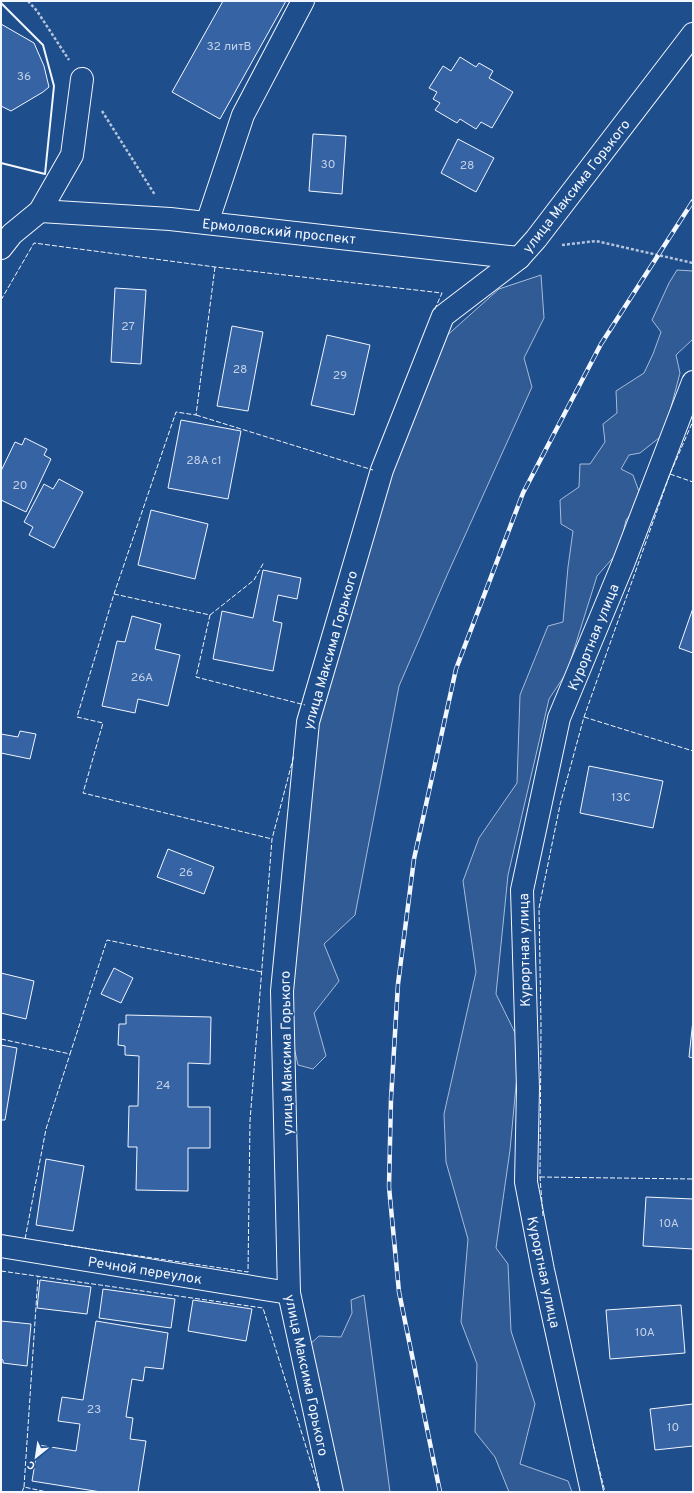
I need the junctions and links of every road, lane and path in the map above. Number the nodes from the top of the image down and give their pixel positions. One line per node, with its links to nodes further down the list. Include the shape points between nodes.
1 (28, 1): 4 (path, via 38,11)
2 (303, 1): 7 (street, via 243,115)
3 (693, 34): 10 (street, улица Максима Горького, via 558,212)
4 (82, 79): 5 (street, via 72,155); 6 (path)
5 (40, 211): 6 (street, Ермоловский проспект); 9 (street, via 12,234)
6 (170, 219): 7 (street, Ермоловский проспект)
7 (207, 223): 10 (street, Ермоловский проспект)
8 (561, 245): 11 (path, via 596,241)
9 (1, 248)
10 (519, 258): 14 (street, улица Максима Горького, via 443,316 382,470 308,722 282,991)
11 (693, 263)
12 (693, 382): 16 (street, Курортная улица, via 623,564 559,718 522,890 528,1088 526,1182)
13 (1, 1246): 14 (street, Речной переулок)
14 (289, 1293): 15 (street, улица Максима Горького)
15 (332, 1492)
16 (592, 1492)

